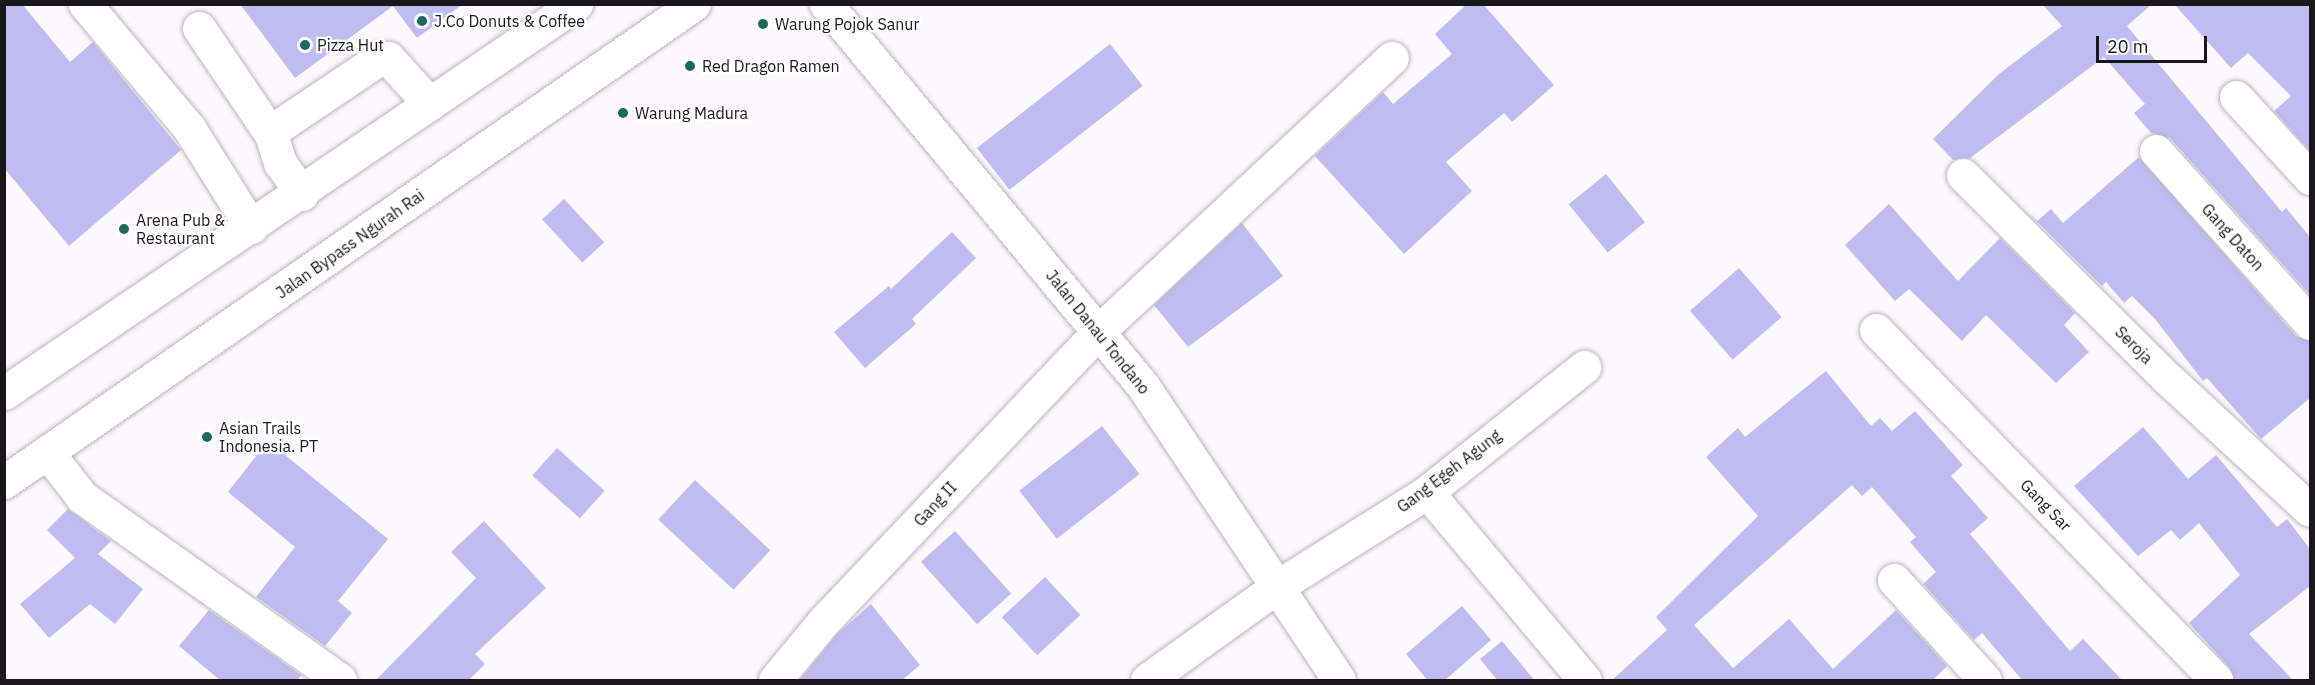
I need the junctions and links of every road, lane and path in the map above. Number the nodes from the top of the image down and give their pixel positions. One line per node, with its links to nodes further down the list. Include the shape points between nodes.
1 (85, 4): 14 (main road, via 189,128)
2 (576, 4): 8 (main road)
3 (694, 4): 20 (main road, Jalan Bypass Ngurah Rai)
4 (826, 4): 16 (main road, Jalan Danau Tondano)
5 (199, 28): 9 (main road)
6 (1392, 58): 16 (main road, Gang II)
7 (2236, 97): 12 (main road)
8 (430, 104): 9 (main road, via 388,58 380,58 276,128); 13 (main road)
9 (272, 136): 13 (main road, via 280,163)
10 (2157, 151): 15 (main road, Gang Daton)
11 (1963, 175): 23 (main road, Seroja, via 2168,379)
12 (2310, 178)
13 (302, 194): 14 (main road)
14 (251, 227): 19 (main road)
15 (2310, 323)
16 (1100, 330): 25 (main road, Jalan Danau Tondano, via 1143,386); 27 (main road, Gang II, via 824,622)
17 (1876, 330): 32 (main road, Gang Sar)
18 (1584, 368): 22 (main road, Gang Egeh Agung)
19 (4, 393)
20 (47, 452): 21 (main road, Jalan Bypass Ngurah Rai); 26 (main road, via 82,497)
21 (4, 482)
22 (1427, 492): 25 (main road, Gang Egeh Agung); 30 (main road)
23 (2310, 510)
24 (1894, 580): 31 (main road)
25 (1278, 586): 28 (main road); 29 (main road, Jalan Danau Tondano)
26 (340, 681)
27 (776, 681)
28 (1147, 681)
29 (1340, 681)
30 (1585, 681)
31 (1985, 681)
32 (2216, 681)

